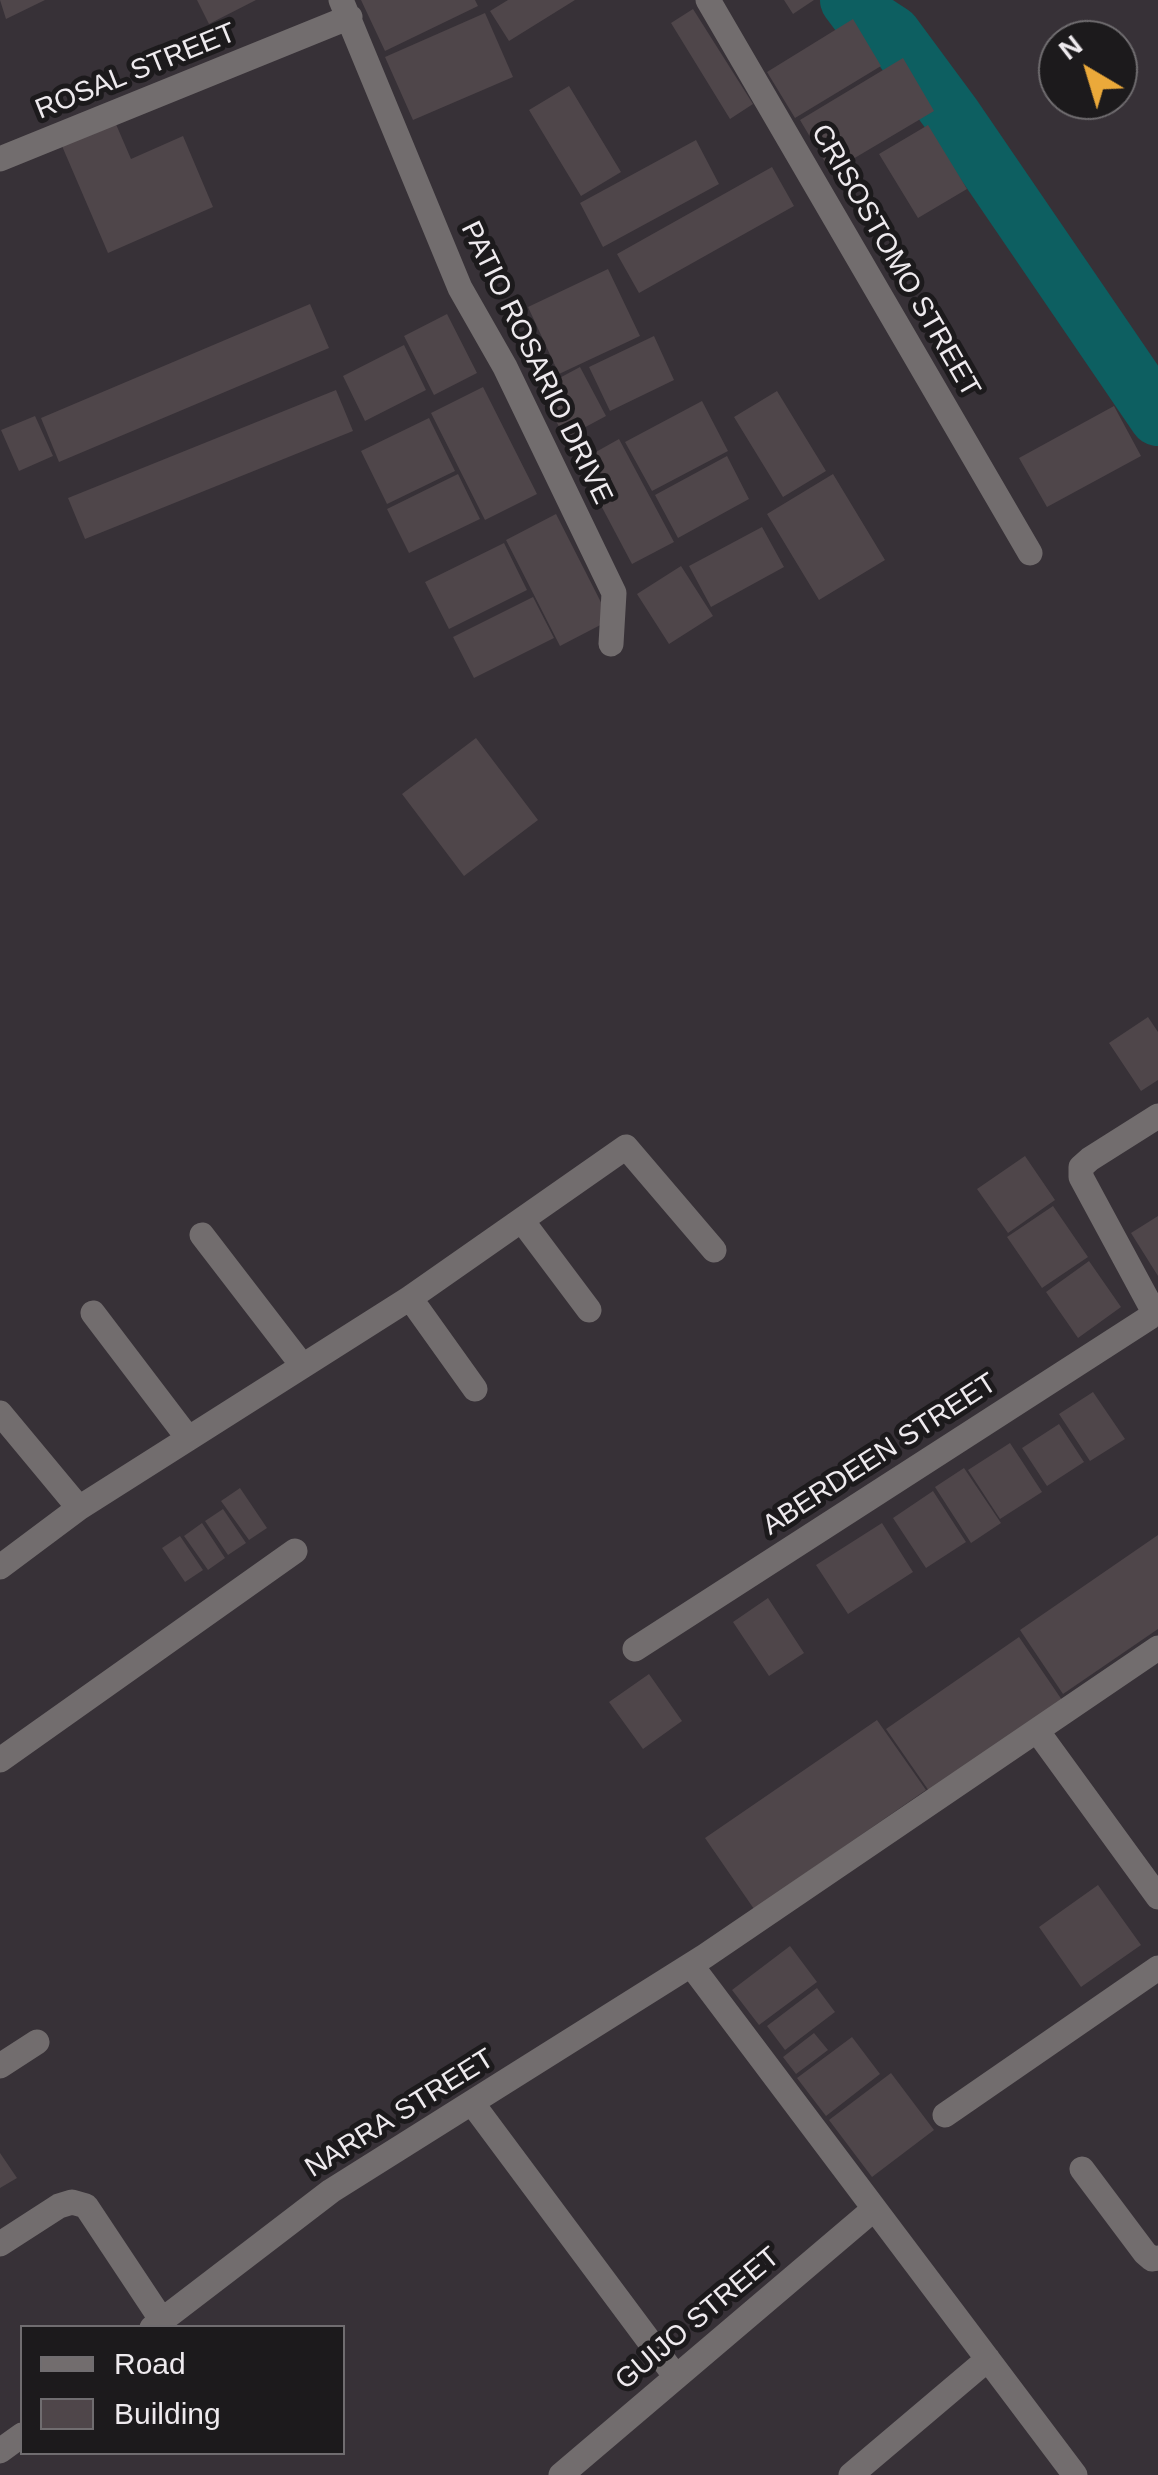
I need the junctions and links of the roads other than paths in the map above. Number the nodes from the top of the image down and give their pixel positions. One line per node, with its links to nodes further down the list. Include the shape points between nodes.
1 (708, 0): 4 (street, CRISOSTOMO STREET)
2 (346, 9): 3 (street, ROSAL STREET); 5 (street, PATIO ROSARIO DRIVE, via 460,288 506,367 614,593)
3 (3, 150)
4 (1030, 553)
5 (611, 644)
6 (1158, 1116): 13 (street, via 1081,1167)
7 (523, 1222): 9 (street, via 626,1147); 10 (street); 11 (street)
8 (202, 1236): 14 (street)
9 (714, 1250)
10 (410, 1298): 14 (street); 15 (street)
11 (589, 1310)
12 (93, 1312): 17 (street)
13 (1156, 1313): 22 (street, ABERDEEN STREET)
14 (302, 1366): 17 (street)
15 (475, 1389)
16 (0, 1413): 18 (street)
17 (188, 1438): 18 (street)
18 (79, 1508): 20 (street)
19 (295, 1551): 24 (street)
20 (0, 1567)
21 (1158, 1648): 23 (street, NARRA STREET)
22 (635, 1649)
23 (1038, 1732): 25 (street); 26 (street, NARRA STREET)
24 (0, 1760)
25 (1158, 1898)
26 (691, 1965): 30 (street, NARRA STREET); 33 (street)
27 (1158, 1968): 31 (street)
28 (36, 2042): 29 (street)
29 (0, 2066)
30 (472, 2104): 36 (street, NARRA STREET, via 331,2191); 38 (street)
31 (944, 2115)
32 (1082, 2169): 35 (street, via 1145,2253)
33 (874, 2210): 37 (street); 38 (street, GUIJO STREET)
34 (0, 2244): 36 (street, via 59,2206 86,2206)
35 (1158, 2258)
36 (157, 2323)
37 (988, 2359): 40 (street); 41 (street)
38 (676, 2377): 39 (street, GUIJO STREET)
39 (561, 2475)
40 (851, 2475)
41 (1075, 2475)

